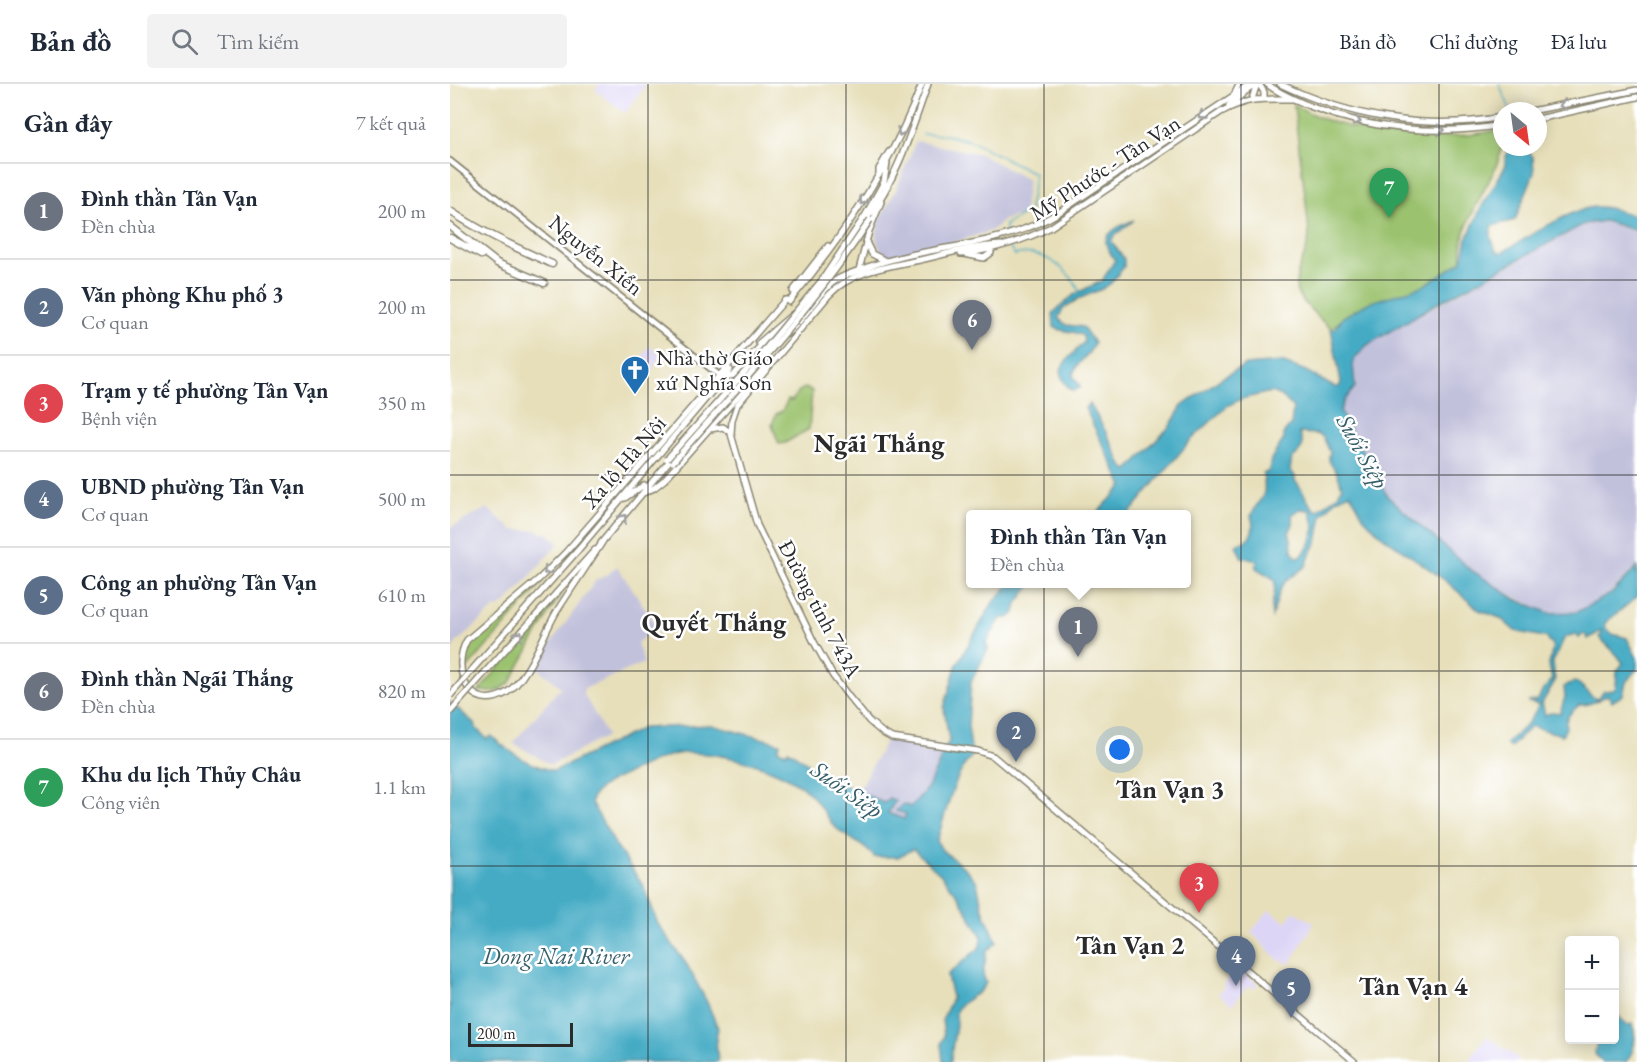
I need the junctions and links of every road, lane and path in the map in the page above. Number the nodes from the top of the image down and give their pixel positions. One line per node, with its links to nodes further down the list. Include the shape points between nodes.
1 (920, 84): 22 (main road, Xa lộ Hà Nội, one-way to 22)
2 (930, 84): 26 (main road)
3 (1239, 84): 10 (street)
4 (1255, 84): 10 (main road, Mỹ Phước - Tân Vạn); 12 (main road); 13 (main road, via 1264,92); 16 (main road)
5 (1267, 84): 14 (main road, Mỹ Phước - Tân Vạn)
6 (1280, 84): 9 (main road)
7 (1292, 84): 9 (main road)
8 (1637, 90): 15 (main road, one-way to 15)
9 (1297, 92): 18 (main road, via 1342,109)
10 (1233, 94): 32 (main road, Mỹ Phước - Tân Vạn, one-way to 32, via 1058,213)
11 (1637, 97): 17 (main road)
12 (1252, 99): 13 (main road, Mỹ Phước - Tân Vạn); 16 (main road, Mỹ Phước - Tân Vạn)
13 (1264, 99): 14 (main road, Mỹ Phước - Tân Vạn)
14 (1293, 99): 20 (main road, Mỹ Phước - Tân Vạn, one-way to 20, via 1333,115)
15 (1547, 108)
16 (1221, 112): 32 (main road, Mỹ Phước - Tân Vạn, via 1051,226 1015,242)
17 (1547, 117)
18 (1384, 118): 19 (main road, via 1424,122); 20 (main road)
19 (1493, 119)
20 (1382, 126): 21 (main road, Mỹ Phước - Tân Vạn, one-way to 21, via 1435,130)
21 (1493, 126)
22 (893, 149): 24 (main road, Xa lộ Hà Nội); 25 (main road, Xa lộ Hà Nội, via 887,153)
23 (450, 161): 43 (main road, Nguyễn Xiển)
24 (887, 162): 25 (main road, Xa lộ Hà Nội); 28 (main road, Xa lộ Hà Nội, via 884,182)
25 (879, 176): 43 (main road, Xa lộ Hà Nội, one-way to 43, via 793,291 792,298)
26 (887, 187): 28 (main road); 31 (main road)
27 (450, 209): 36 (highway, via 506,244)
28 (868, 218): 46 (main road, bridge, via 796,316)
29 (450, 226): 35 (highway)
30 (450, 238): 35 (highway)
31 (866, 242): 34 (main road, via 875,257); 37 (main road)
32 (990, 245): 33 (main road, Mỹ Phước - Tân Vạn); 33 (main road, Mỹ Phước - Tân Vạn, via 989,256 984,258); 34 (main road, Mỹ Phước - Tân Vạn)
33 (959, 252): 38 (main road, Mỹ Phước - Tân Vạn)
34 (887, 261): 37 (main road, Mỹ Phước - Tân Vạn)
35 (496, 263): 39 (highway)
36 (551, 264)
37 (859, 270): 40 (main road, via 832,283)
38 (857, 277): 42 (main road, Đường tỉnh 743A, via 836,288)
39 (542, 282)
40 (824, 292): 41 (main road, via 768,333 755,346); 41 (main road, via 789,333 772,337)
41 (753, 354): 43 (main road, via 734,375)
42 (770, 364): 44 (main road, Xa lộ Hà Nội); 45 (main road, Đường tỉnh 743A, via 737,405)
43 (722, 377): 48 (main road, Xa lộ Hà Nội); 50 (main road, Xa lộ Hà Nội)
44 (709, 429): 45 (main road, via 723,427); 47 (main road, Xa lộ Hà Nội, via 664,480)
45 (732, 434): 55 (main road, Đường tỉnh 743A, via 757,525 783,581 833,676 869,721 900,740 978,751 997,759)
46 (670, 460): 47 (main road, Xa lộ Hà Nội); 48 (main road, Xa lộ Hà Nội, via 641,489)
47 (641, 494): 51 (main road, Xa lộ Hà Nội, one-way to 47)
48 (620, 501): 49 (main road, Xa lộ Hà Nội)
49 (601, 524): 50 (main road); 52 (main road, Xa lộ Hà Nội)
50 (587, 529): 51 (main road, one-way to 51, via 540,578 461,648 457,670 468,691 487,697 512,688); 52 (main road, Xa lộ Hà Nội)
51 (603, 541): 54 (main road, Xa lộ Hà Nội, one-way to 51, bridge)
52 (584, 543): 53 (main road, Xa lộ Hà Nội, bridge)
53 (450, 696)
54 (450, 712)
55 (1355, 1062)

